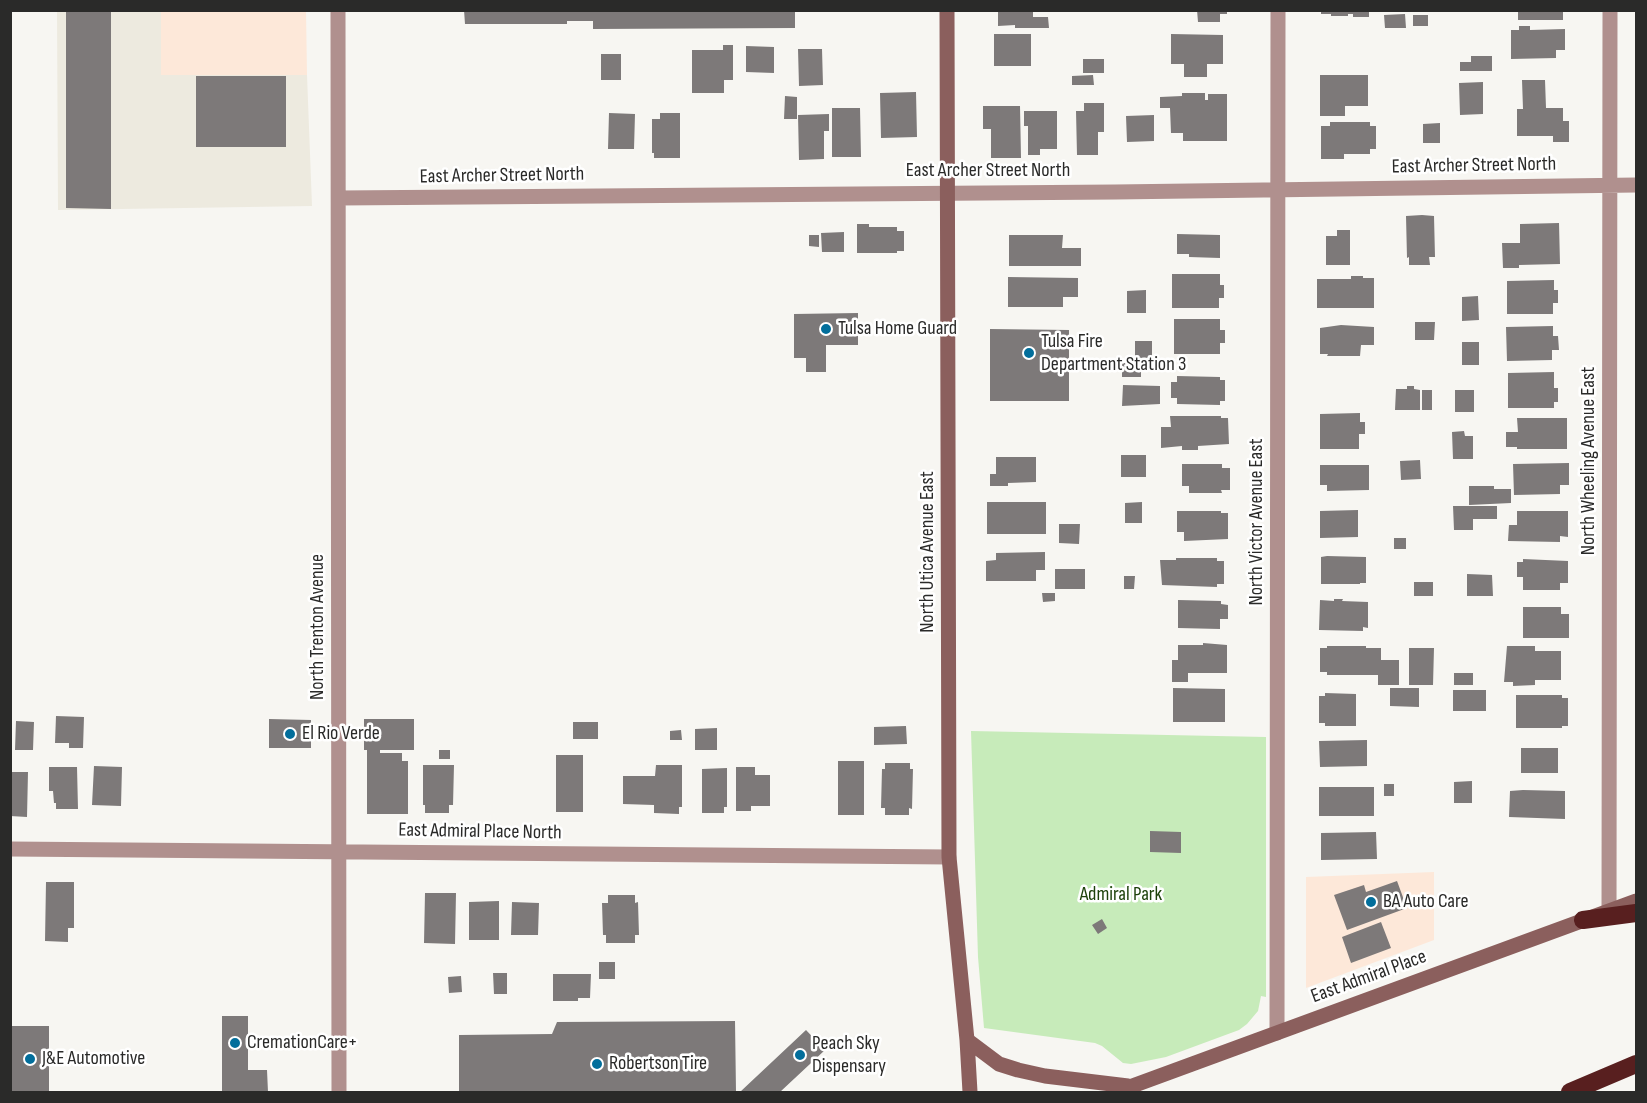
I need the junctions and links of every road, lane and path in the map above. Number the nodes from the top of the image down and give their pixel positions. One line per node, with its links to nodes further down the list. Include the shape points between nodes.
1 (338, 10): 9 (street, North Trenton Avenue)
2 (947, 10): 8 (main road, North Utica Avenue East)
3 (1278, 10): 7 (street, North Victor Avenue East)
4 (1610, 10): 5 (street, North Wheeling Avenue East)
5 (1610, 185): 6 (street, East Archer Street North); 7 (street, East Archer Street North); 14 (street, North Wheeling Avenue East)
6 (1636, 185)
7 (1278, 190): 8 (street, East Archer Street North); 17 (street, North Victor Avenue East)
8 (948, 192): 9 (street, East Archer Street North); 12 (main road, North Utica Avenue East)
9 (339, 198): 11 (street, North Trenton Avenue)
10 (10, 849): 11 (street, East Admiral Place North)
11 (339, 852): 12 (street, East Admiral Place North); 21 (street, North Trenton Avenue)
12 (949, 857): 18 (main road, North Utica Avenue East)
13 (1636, 901): 14 (main road, East Admiral Place)
14 (1609, 910): 16 (main road, East Admiral Place)
15 (1636, 913): 16 (highway)
16 (1583, 920): 17 (main road, East Admiral Place)
17 (1277, 1034): 20 (main road, East Admiral Place)
18 (967, 1040): 20 (main road, via 999,1064 1018,1070); 22 (main road, North Utica Avenue East)
19 (1636, 1064): 24 (highway)
20 (1132, 1087): 23 (main road, East Admiral Place)
21 (339, 1092)
22 (970, 1092)
23 (1116, 1092)
24 (1570, 1092)

